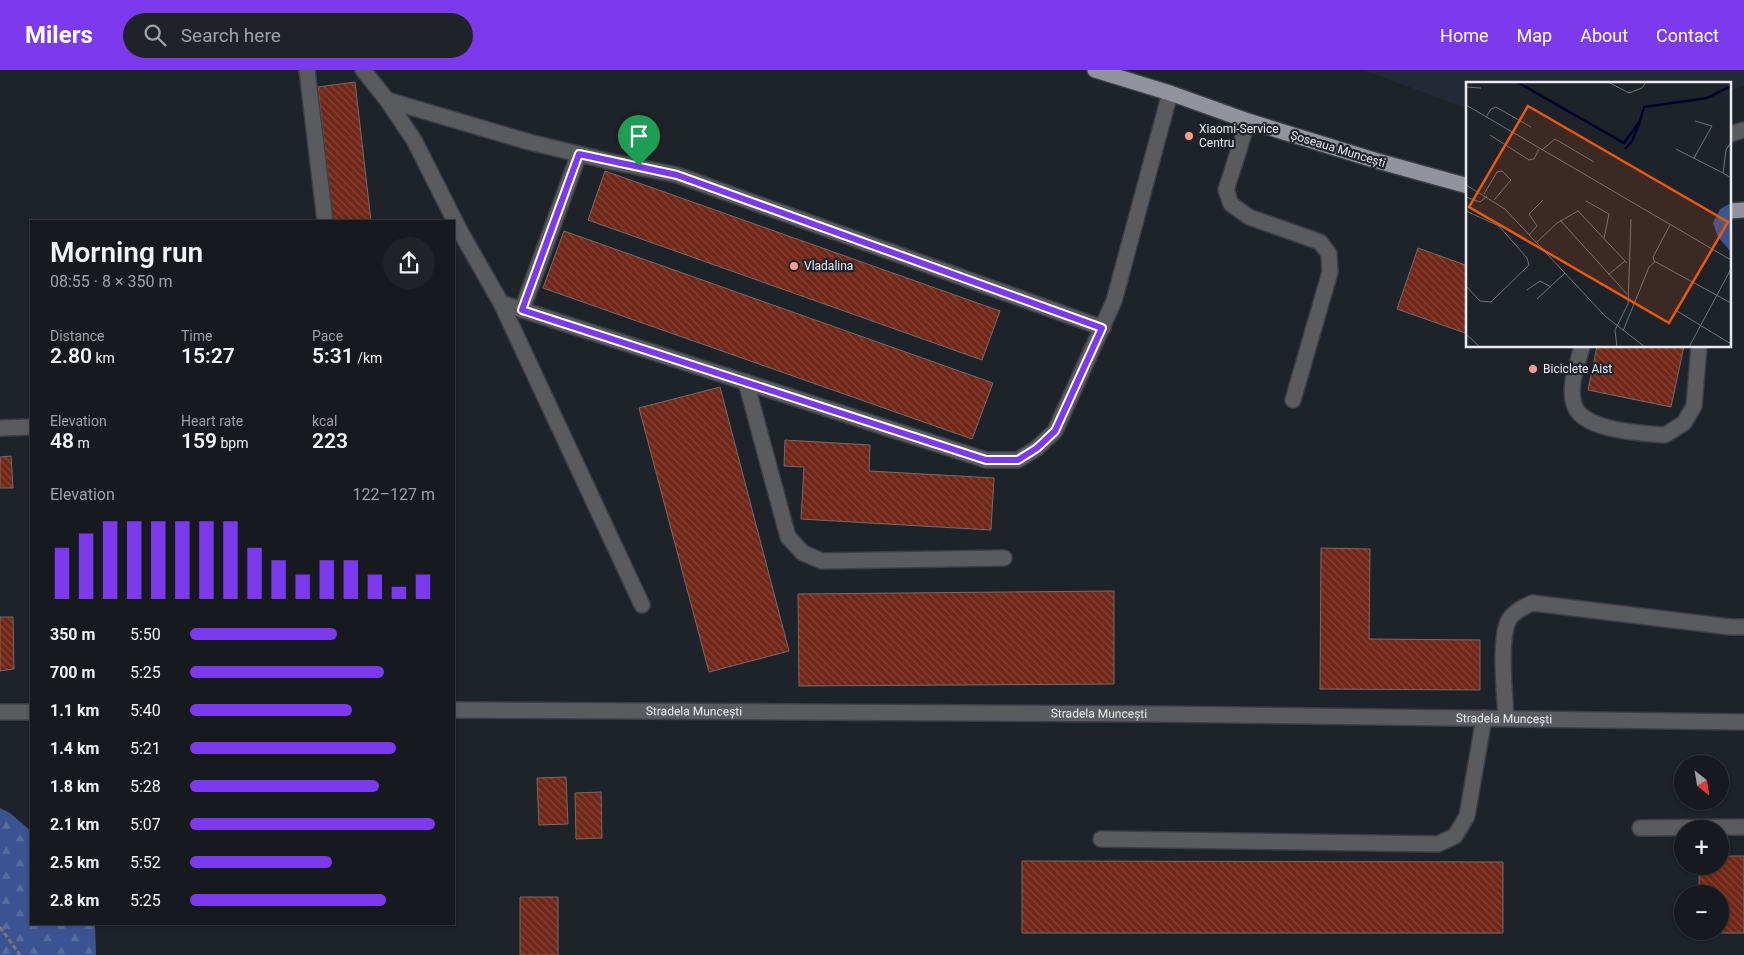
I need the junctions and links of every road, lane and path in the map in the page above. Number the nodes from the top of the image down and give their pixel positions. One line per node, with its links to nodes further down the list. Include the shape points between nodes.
1 (307, 70): 9 (street)
2 (362, 70): 5 (street)
3 (1095, 70): 4 (main road, Șoseaua Muncești)
4 (1170, 92): 6 (main road, Șoseaua Muncești); 14 (street, via 1114,301)
5 (387, 100): 7 (street); 11 (street, via 414,140)
6 (1248, 121): 8 (main road, Șoseaua Muncești); 18 (street, via 1226,190 1231,204 1249,216 1320,242 1328,254 1330,272)
7 (579, 154): 13 (street); 14 (street, via 677,175)
8 (1466, 185)
9 (325, 220)
10 (455, 220): 12 (street)
11 (455, 220)
12 (501, 303): 13 (street); 22 (street)
13 (522, 310): 17 (street)
14 (1102, 328): 17 (street, via 1055,431 1018,460 986,460)
15 (1581, 348): 16 (street, via 1573,379 1574,403 1579,414 1589,421 1612,428 1665,436 1684,423 1694,406)
16 (1700, 348)
17 (746, 382): 21 (street, via 788,536 803,552 822,560)
18 (1292, 400)
19 (30, 427): 20 (street)
20 (0, 428)
21 (1004, 558)
22 (642, 605)
23 (1744, 627): 28 (street, via 1532,603 1520,608 1510,618 1504,634)
24 (455, 710): 27 (street, Stradela Muncești)
25 (0, 712): 26 (street)
26 (30, 712)
27 (1484, 718): 28 (street, Stradela Muncești); 32 (street, via 1467,816 1455,836 1438,844)
28 (1506, 718): 29 (street, Stradela Muncești)
29 (1744, 722)
30 (1744, 827): 31 (street)
31 (1640, 828)
32 (1101, 840)
33 (0, 927): 34 (path)
34 (20, 955)

